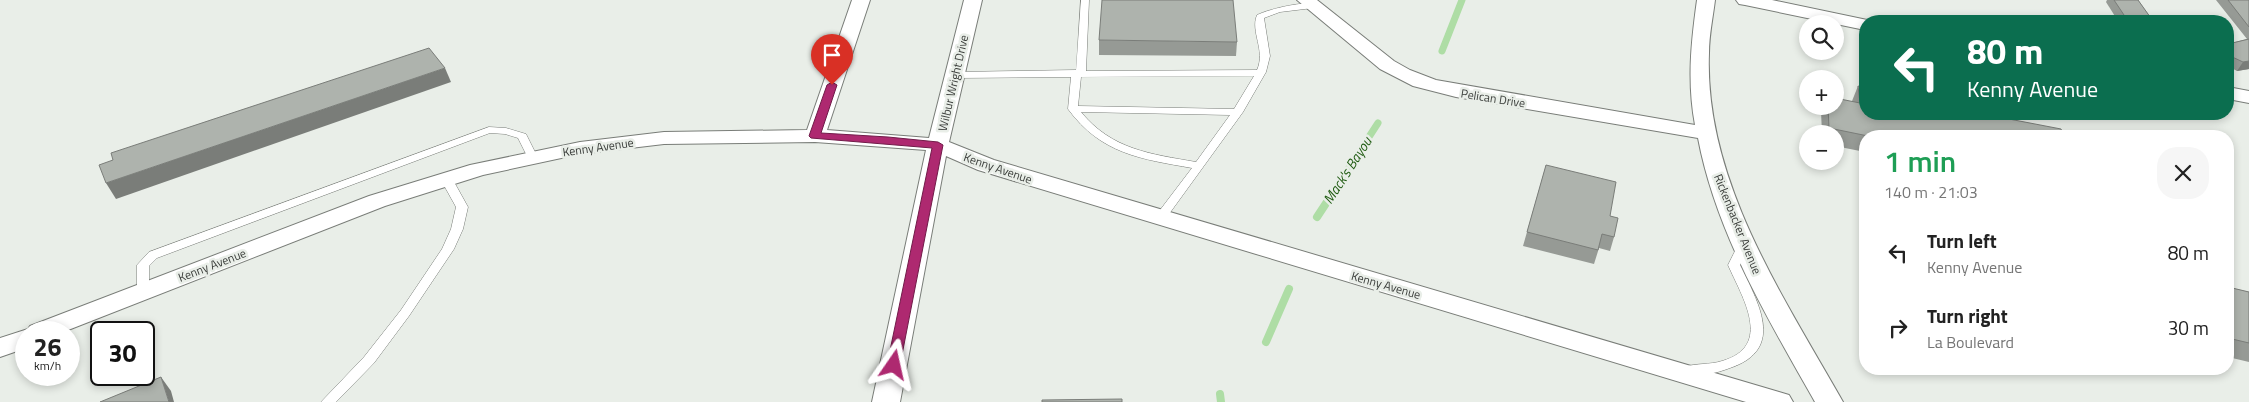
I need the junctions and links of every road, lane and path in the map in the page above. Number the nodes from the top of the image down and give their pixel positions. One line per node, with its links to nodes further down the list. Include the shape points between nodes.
1 (861, 0): 16 (street)
2 (973, 0): 10 (street, Wilbur Wright Drive)
3 (1086, 0): 8 (lane)
4 (1706, 0): 15 (street, Rickenbacker Avenue, via 1698,53)
5 (1745, 0): 7 (street)
6 (1309, 3): 9 (lane, via 1260,16 1265,62); 15 (street, Pelican Drive, via 1387,65 1429,85)
7 (1859, 23)
8 (1079, 73): 9 (lane); 10 (lane); 13 (lane)
9 (1260, 73): 14 (lane)
10 (954, 75): 17 (street, Wilbur Wright Drive)
11 (2234, 94): 12 (street)
12 (2249, 98)
13 (1073, 109): 14 (lane); 19 (lane, via 1084,126 1104,141 1129,152)
14 (1238, 112): 19 (lane)
15 (1707, 132): 22 (street, Rickenbacker Avenue, via 1723,192)
16 (815, 136): 17 (street, Kenny Avenue); 18 (street, Kenny Avenue, via 664,138 580,148)
17 (938, 145): 21 (street, Kenny Avenue, via 986,165); 29 (street, Wilbur Wright Drive)
18 (532, 158): 20 (street, Kenny Avenue); 23 (lane, via 522,136 506,130 489,130 153,255 143,265)
19 (1199, 166): 21 (lane)
20 (447, 180): 23 (street, Kenny Avenue, via 377,202); 28 (lane, via 462,207 448,249 369,360)
21 (1160, 218): 27 (street, Kenny Avenue)
22 (1744, 244): 27 (lane, via 1734,266 1756,317 1758,331 1753,345 1728,366); 31 (street, Rickenbacker Avenue, via 1773,306)
23 (143, 292): 24 (street, Kenny Avenue)
24 (68, 321)
25 (15, 342): 26 (street)
26 (0, 348)
27 (1674, 370): 30 (street, Kenny Avenue)
28 (328, 402)
29 (886, 402)
30 (1779, 402)
31 (1829, 402)

